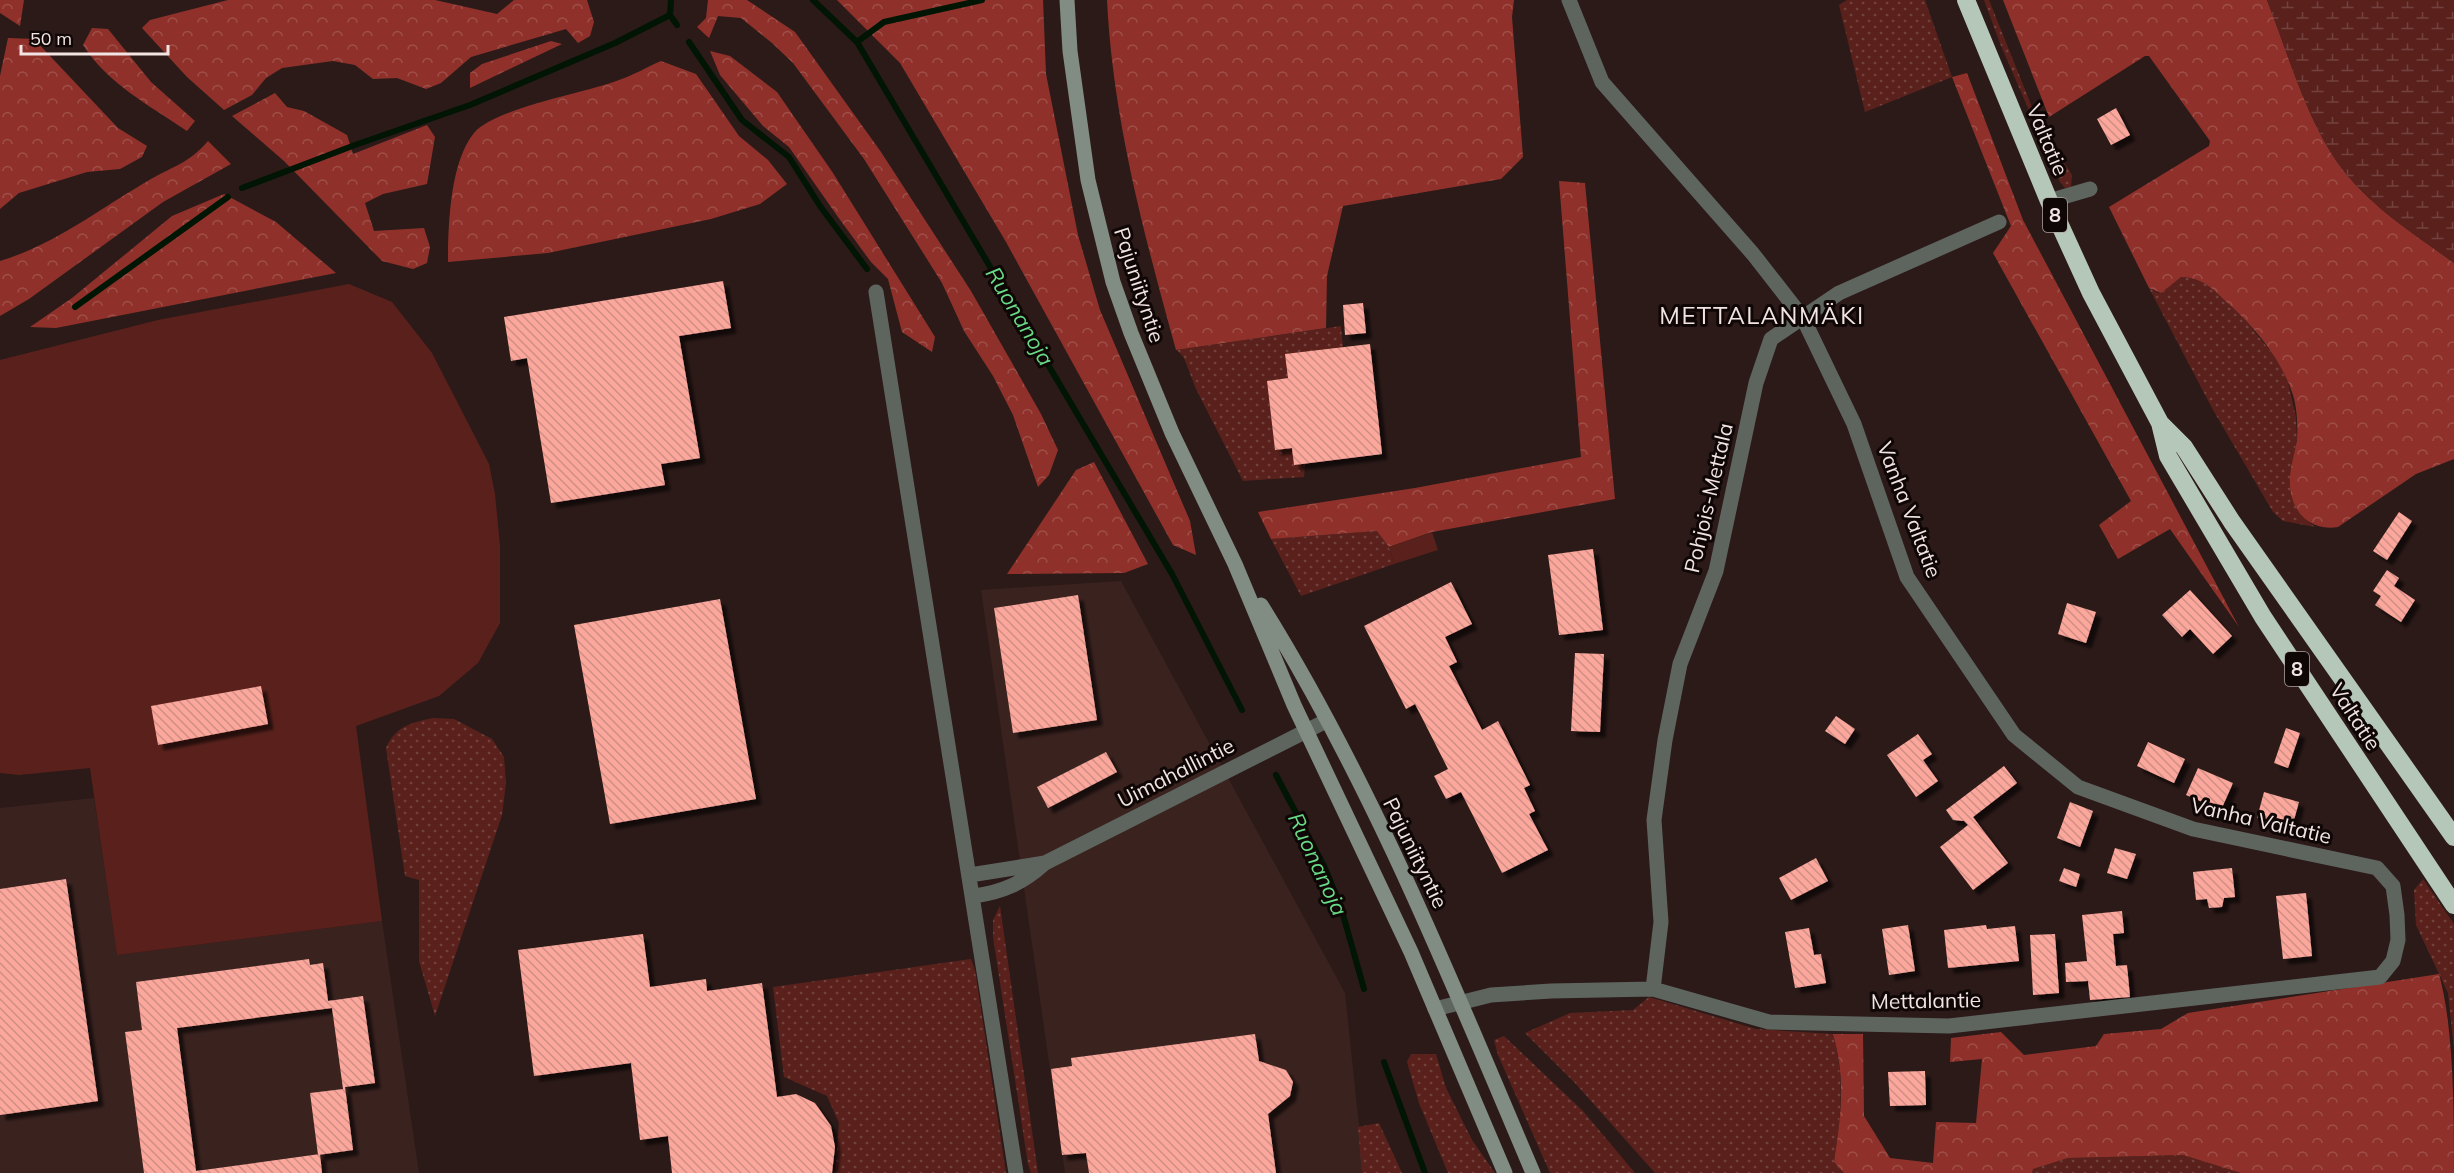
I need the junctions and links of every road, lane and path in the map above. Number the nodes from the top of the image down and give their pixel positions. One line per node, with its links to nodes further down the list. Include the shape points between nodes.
1 (1067, 0): 10 (street, Pajuniityntie, via 1088,180 1113,282 1159,402)
2 (1569, 0): 8 (street, Vanha Valtatie, via 1602,82)
3 (1966, 0): 5 (highway, Valtatie / 8)
4 (2090, 189): 5 (street)
5 (2049, 201): 9 (highway, Valtatie / 8, via 2091,293)
6 (1999, 222): 8 (street, Pohjois-Mettala, via 1839,293)
7 (876, 292): 15 (street)
8 (1803, 318): 18 (street, Vanha Valtatie, via 1854,424 1907,577 2014,735 2088,791 2193,829 2377,868 2393,886); 19 (street, Pohjois-Mettala, via 1771,339 1756,383 1716,571 1680,664 1654,820 1661,922)
9 (2160, 423): 13 (highway, Valtatie / 8, via 2184,447 2232,522); 17 (highway, Valtatie / 8, via 2168,456 2257,608)
10 (1235, 564): 11 (street, Pajuniityntie, via 1287,646); 12 (street, Pajuniityntie)
11 (1326, 721): 12 (street, Uimahallintie); 20 (street, Pajuniityntie)
12 (1306, 731): 14 (street, Uimahallintie); 21 (street, Pajuniityntie, via 1412,952)
13 (2454, 837)
14 (1045, 863): 15 (street, Uimahallintie); 16 (street, Uimahallintie, via 1020,883)
15 (970, 875): 16 (street)
16 (974, 896): 22 (street)
17 (2454, 905)
18 (2398, 940): 19 (street, Mettalantie, via 2393,961 2380,977 1949,1026 1769,1022)
19 (1653, 989): 20 (street, Mettalantie, via 1491,995)
20 (1462, 1002): 21 (street, Mettalantie); 24 (street, Pajuniityntie)
21 (1435, 1009): 23 (street, Pajuniityntie)
22 (1016, 1173)
23 (1505, 1173)
24 (1533, 1173)

